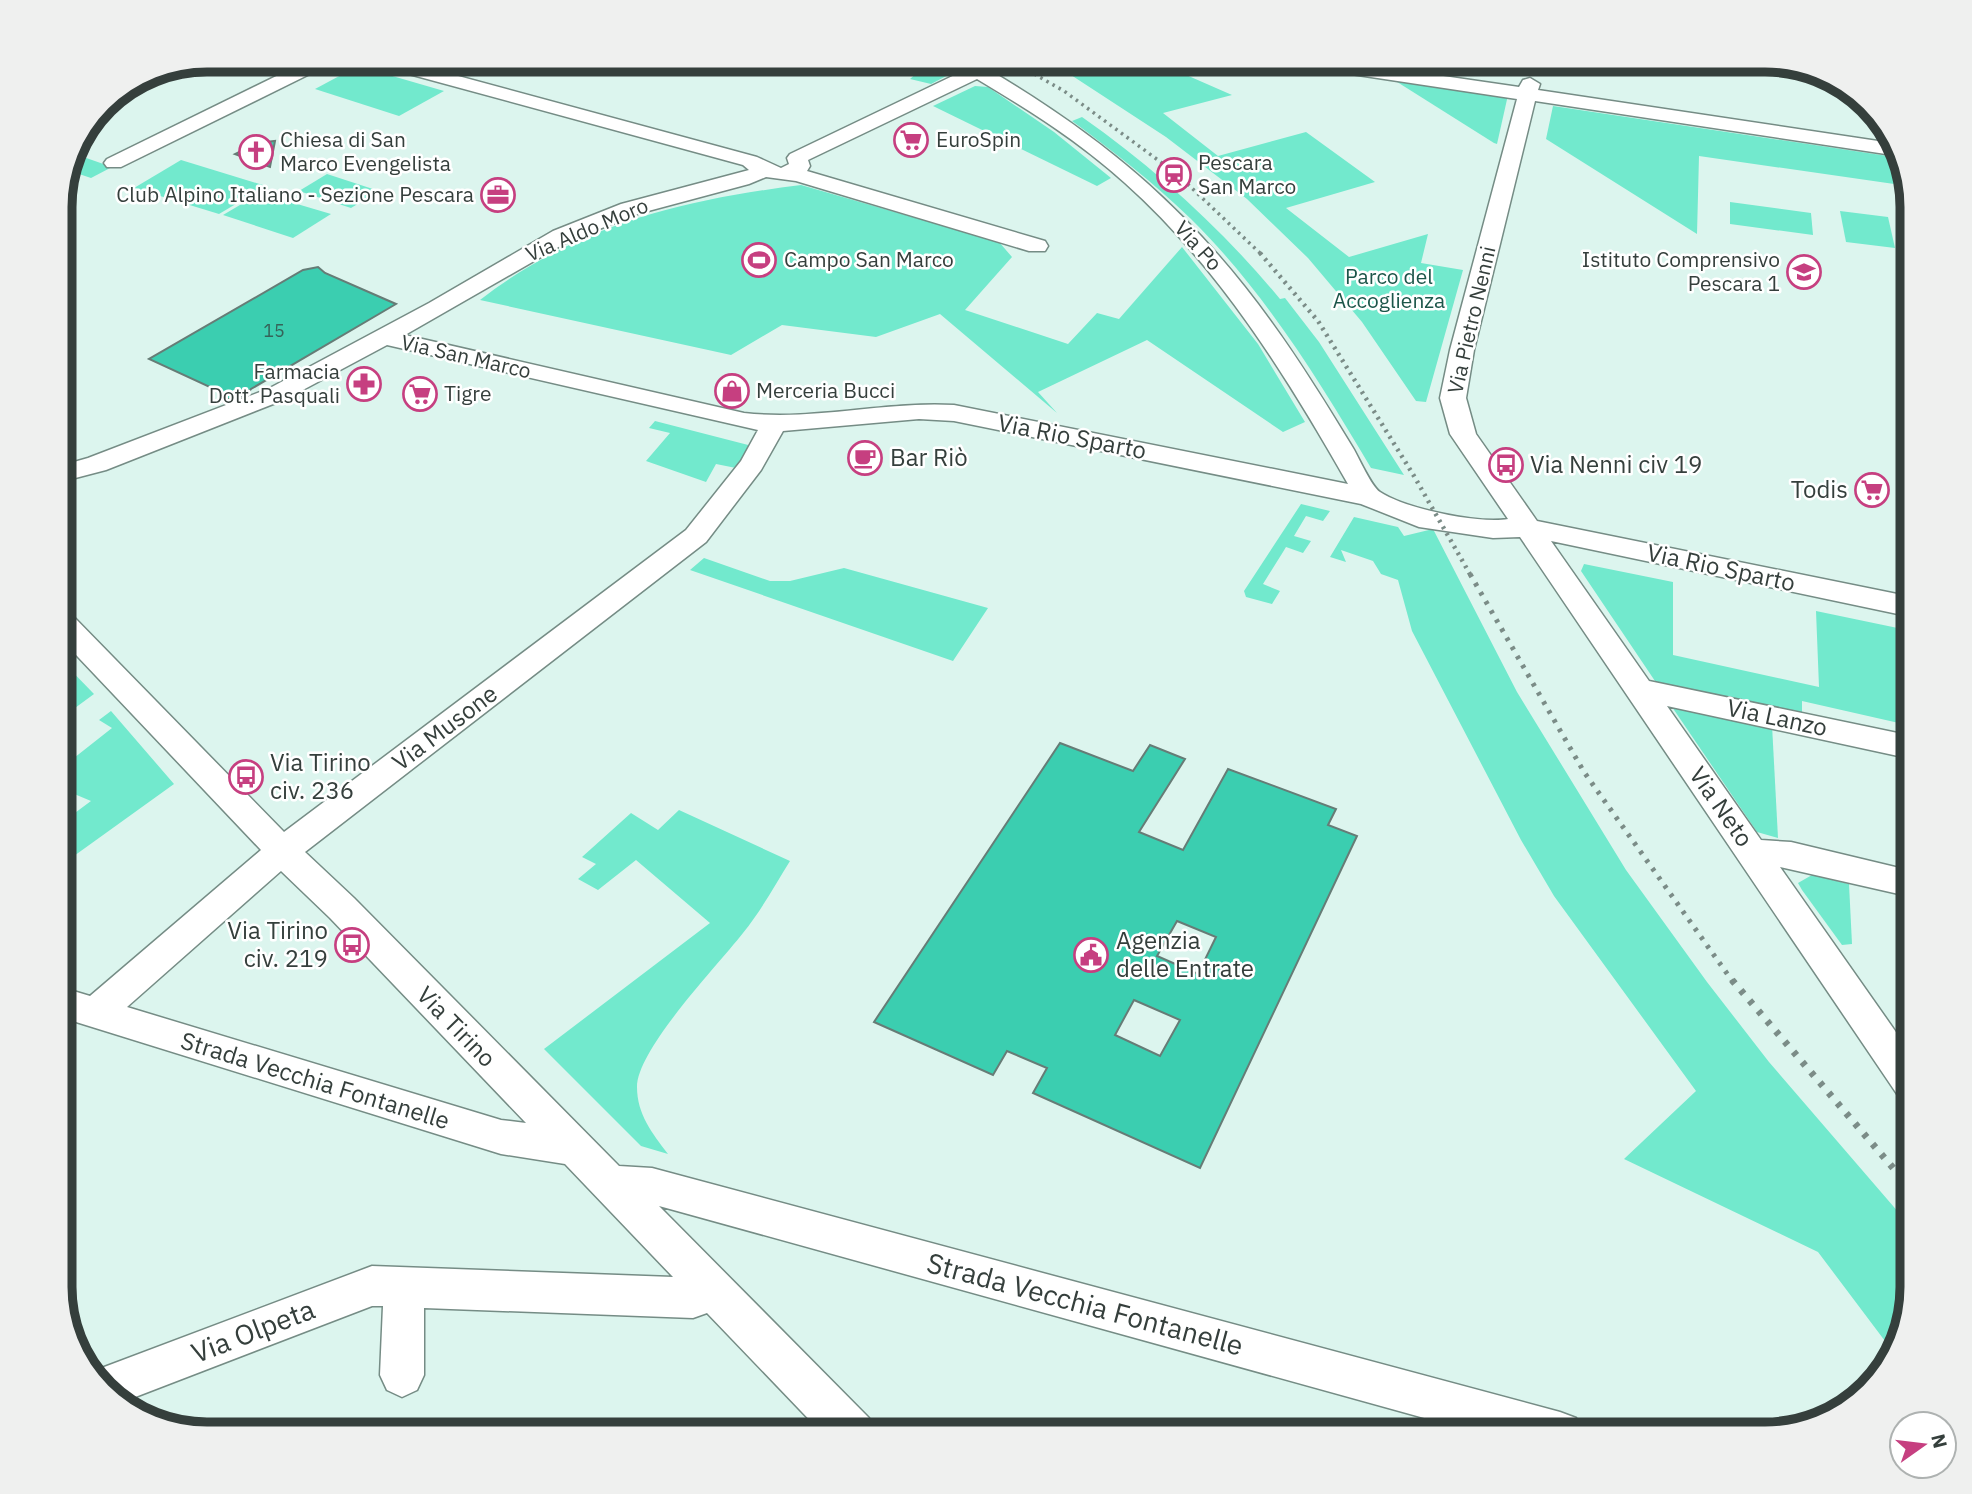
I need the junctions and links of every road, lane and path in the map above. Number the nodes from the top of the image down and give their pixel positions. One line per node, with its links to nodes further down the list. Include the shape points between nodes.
1 (299, 72): 11 (street)
2 (423, 72): 12 (street, via 748,161)
3 (470, 72): 12 (street)
4 (955, 72): 12 (street, Via Aldo Moro)
5 (980, 72): 19 (street, Via Po, via 1095,149 1174,219 1273,338)
6 (1394, 72): 8 (street)
7 (1434, 72): 8 (street)
8 (1529, 89): 9 (street); 10 (street); 20 (street, Via Pietro Nenni, via 1453,398 1463,434)
9 (1883, 141)
10 (1886, 148)
11 (114, 163)
12 (779, 165): 13 (street, via 798,175); 14 (street, Via Aldo Moro, via 742,180 629,209 561,236)
13 (1044, 239)
14 (384, 337): 15 (street, Via San Marco); 16 (street, Via San Marco, via 277,394)
15 (773, 424): 19 (street, Via Rio Sparto, via 919,411 954,413); 25 (street, Via Musone, via 764,444 696,536)
16 (97, 464): 17 (street, Via San Marco); 18 (street, Via San Marco)
17 (72, 471)
18 (72, 480)
19 (1368, 497): 20 (street, Via Rio Sparto, via 1419,517 1493,529)
20 (1530, 528): 21 (street, Via Rio Sparto); 23 (street, Via Neto)
21 (1900, 604)
22 (72, 633): 25 (street, Via Tirino)
23 (1642, 690): 24 (street, Via Lanzo); 26 (street, Via Neto)
24 (1900, 744)
25 (282, 852): 28 (street, Via Musone); 30 (street, Via Tirino)
26 (1753, 852): 27 (street, via 1791,855); 29 (street, Via Neto)
27 (1900, 881)
28 (77, 1008): 30 (street, Strada Vecchia Fontanelle, via 500,1137)
29 (1900, 1066)
30 (574, 1148): 31 (street, Via Tirino)
31 (608, 1183): 32 (street, Via Tirino); 37 (street, Strada Vecchia Fontanelle, via 652,1186)
32 (709, 1286): 33 (street, Via Olpeta, via 693,1298); 36 (street, Via Tirino)
33 (404, 1287): 34 (street); 35 (street, Via Olpeta, via 372,1286)
34 (402, 1375)
35 (113, 1384)
36 (841, 1422)
37 (1516, 1422)

